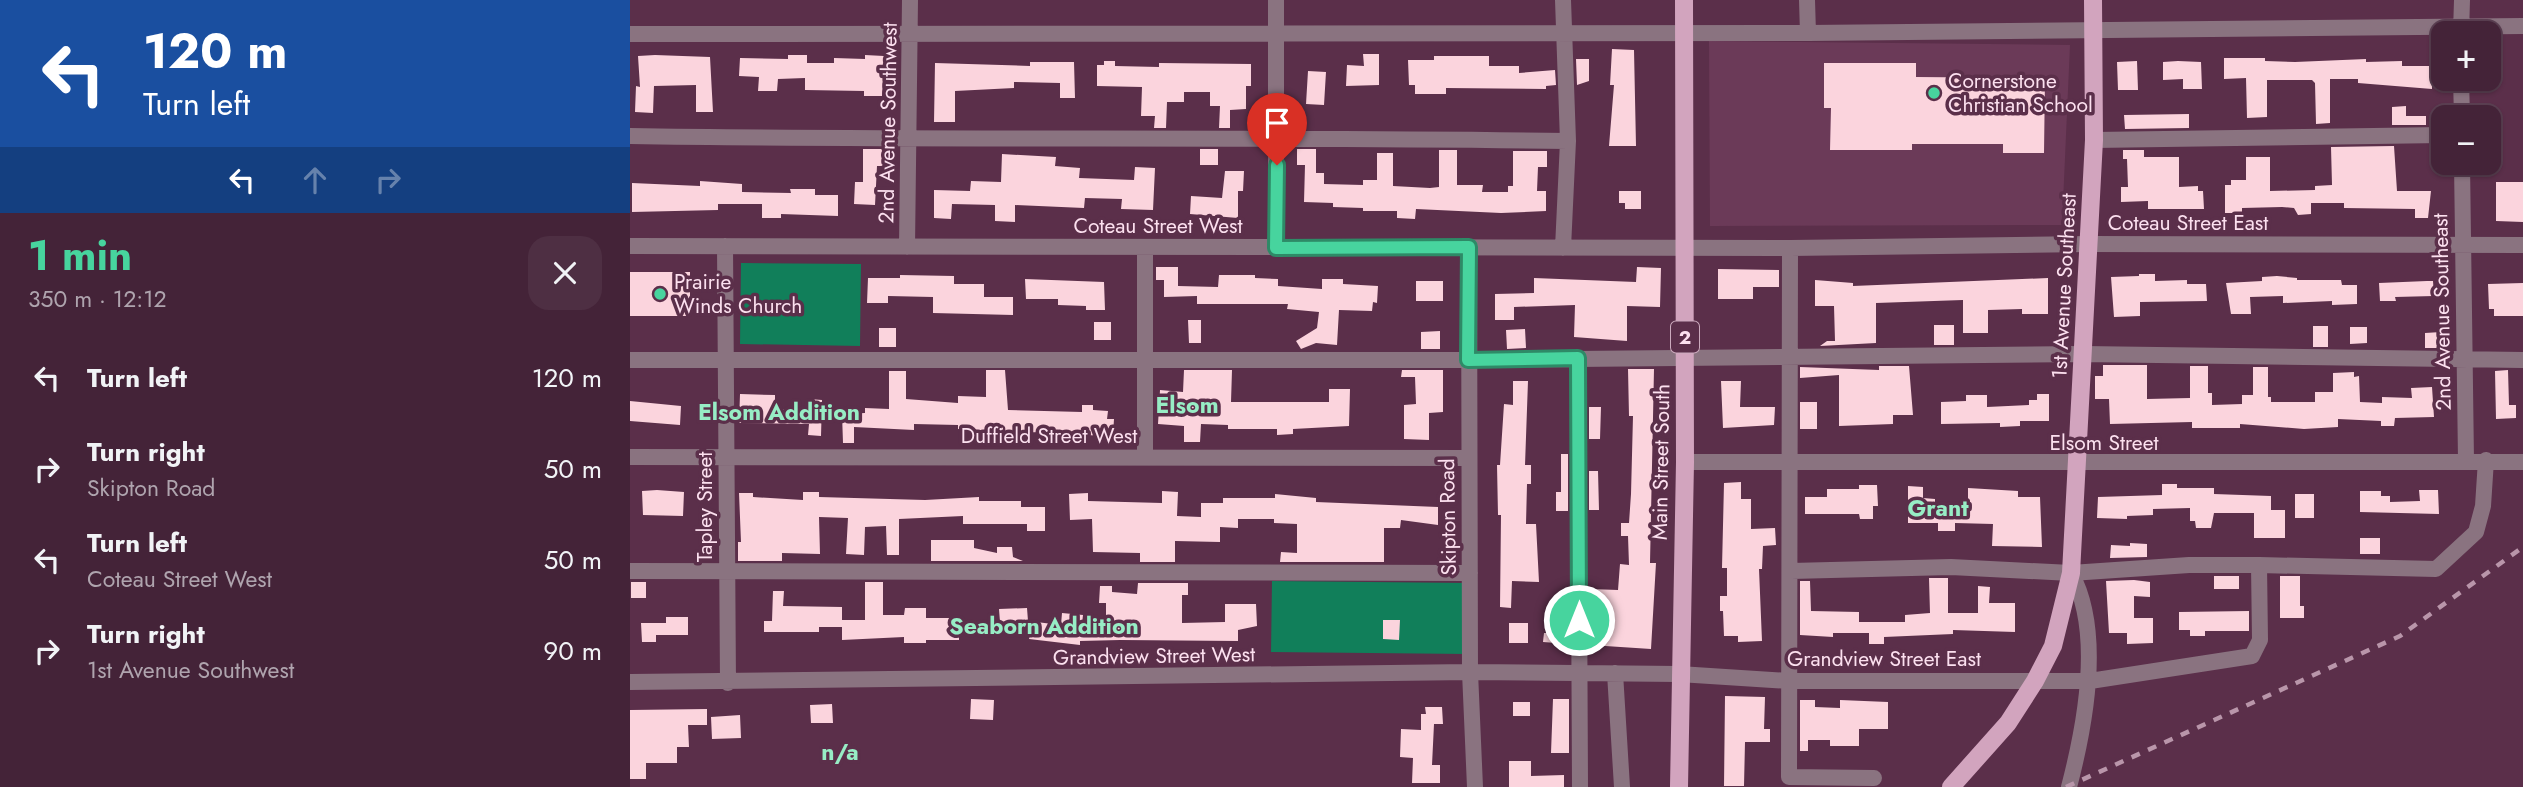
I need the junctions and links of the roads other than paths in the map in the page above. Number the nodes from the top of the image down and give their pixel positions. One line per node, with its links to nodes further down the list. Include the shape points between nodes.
1 (910, 0): 18 (street, 2nd Avenue Southwest)
2 (1276, 0): 15 (street)
3 (1563, 0): 14 (street)
4 (1684, 0): 13 (main road, Main Street South / 2)
5 (1807, 0): 16 (street)
6 (2092, 0): 12 (main road, 1st Avenue Southeast)
7 (2462, 0): 8 (street)
8 (2461, 21)
9 (2523, 26): 10 (street)
10 (2501, 27)
11 (2431, 29): 12 (street)
12 (2091, 30): 16 (street); 23 (main road, 1st Avenue Southeast)
13 (1684, 31): 14 (street); 16 (street); 30 (main road, Main Street South / 2)
14 (1563, 32): 15 (street); 24 (street)
15 (1276, 33): 18 (street); 21 (street)
16 (1808, 33)
17 (630, 34): 18 (street)
18 (909, 34): 22 (street, 2nd Avenue Southwest)
19 (2431, 135): 23 (street)
20 (630, 136): 22 (street)
21 (1278, 137): 22 (street); 24 (street); 35 (street)
22 (909, 140): 32 (street, 2nd Avenue Southwest)
23 (2094, 140): 26 (main road, 1st Avenue Southeast)
24 (1568, 141): 36 (street)
25 (2462, 175): 31 (street, 2nd Avenue Southeast)
26 (2088, 244): 31 (street, Coteau Street East); 37 (street, Coteau Street East); 38 (main road, 1st Avenue Southeast)
27 (2523, 245): 31 (street, Coteau Street East)
28 (630, 246): 29 (street, Coteau Street West)
29 (725, 246): 32 (street, Coteau Street West); 47 (street, Tapley Street)
30 (1685, 246): 36 (street, Coteau Street West); 37 (street, Coteau Street East); 39 (main road, Main Street South / 2)
31 (2461, 246): 42 (street, 2nd Avenue Southeast)
32 (907, 247): 33 (street, Coteau Street West)
33 (1145, 247): 35 (street, Coteau Street West); 43 (street)
34 (1469, 247): 35 (street, Coteau Street West); 36 (street, Coteau Street West); 45 (street, Skipton Road)
35 (1276, 248)
36 (1563, 248)
37 (1790, 248): 40 (street)
38 (2083, 354): 40 (street); 42 (street); 57 (main road, 1st Avenue Southeast)
39 (1685, 357): 40 (street); 41 (street); 54 (main road, Main Street South / 2)
40 (1789, 357): 56 (street)
41 (1578, 358): 45 (street); 65 (street)
42 (2464, 358): 46 (street); 52 (street, 2nd Avenue Southeast)
43 (1144, 359): 45 (street); 47 (street); 50 (street)
44 (630, 360): 47 (street)
45 (1468, 360): 51 (street, Skipton Road)
46 (2523, 360)
47 (725, 361): 49 (street, Tapley Street)
48 (630, 457): 49 (street, Duffield Street West)
49 (726, 457): 50 (street, Duffield Street West); 59 (street, Tapley Street)
50 (1145, 457): 51 (street, Duffield Street West)
51 (1469, 458): 62 (street, Skipton Road)
52 (2466, 460): 53 (street, Elsom Street); 57 (street, Elsom Street)
53 (2486, 460): 55 (street, Elsom Street); 58 (street, via 2476,532 2436,569)
54 (1685, 462): 56 (street, Elsom Street); 67 (main road, Main Street South / 2)
55 (2523, 462)
56 (1790, 463): 57 (street, Elsom Street); 61 (street)
57 (2079, 464): 63 (main road, 1st Avenue Southeast)
58 (2259, 565): 63 (street); 70 (street, Grandview Street East, via 2260,640 2252,656)
59 (727, 570): 60 (street); 62 (street); 72 (street, Tapley Street)
60 (630, 571)
61 (1791, 571): 63 (street, via 1951,566); 68 (street)
62 (1470, 573): 64 (street, Skipton Road)
63 (2071, 573): 69 (main road, 1st Avenue Southeast, via 2053,646); 70 (street, 1st Avenue Southeast, via 2081,591)
64 (1470, 672): 65 (street, Grandview Street West); 72 (street, Grandview Street West); 74 (street, Skipton Road)
65 (1579, 672): 66 (street, Grandview Street West); 75 (street)
66 (1615, 673): 67 (street, Grandview Street West); 76 (street)
67 (1679, 674): 68 (street, Grandview Street East); 77 (main road, 2)
68 (1789, 681): 69 (street, Grandview Street East); 73 (street, via 1788,777)
69 (2035, 681): 70 (street, Grandview Street East); 78 (main road, 1st Avenue Southeast, via 2008,723)
70 (2090, 681): 79 (street, 1st Avenue Southeast)
71 (630, 682): 72 (street, Grandview Street West)
72 (728, 683)
73 (1874, 778)
74 (1475, 787)
75 (1580, 787)
76 (1622, 787)
77 (1679, 787)
78 (1951, 787)
79 (2069, 787)

